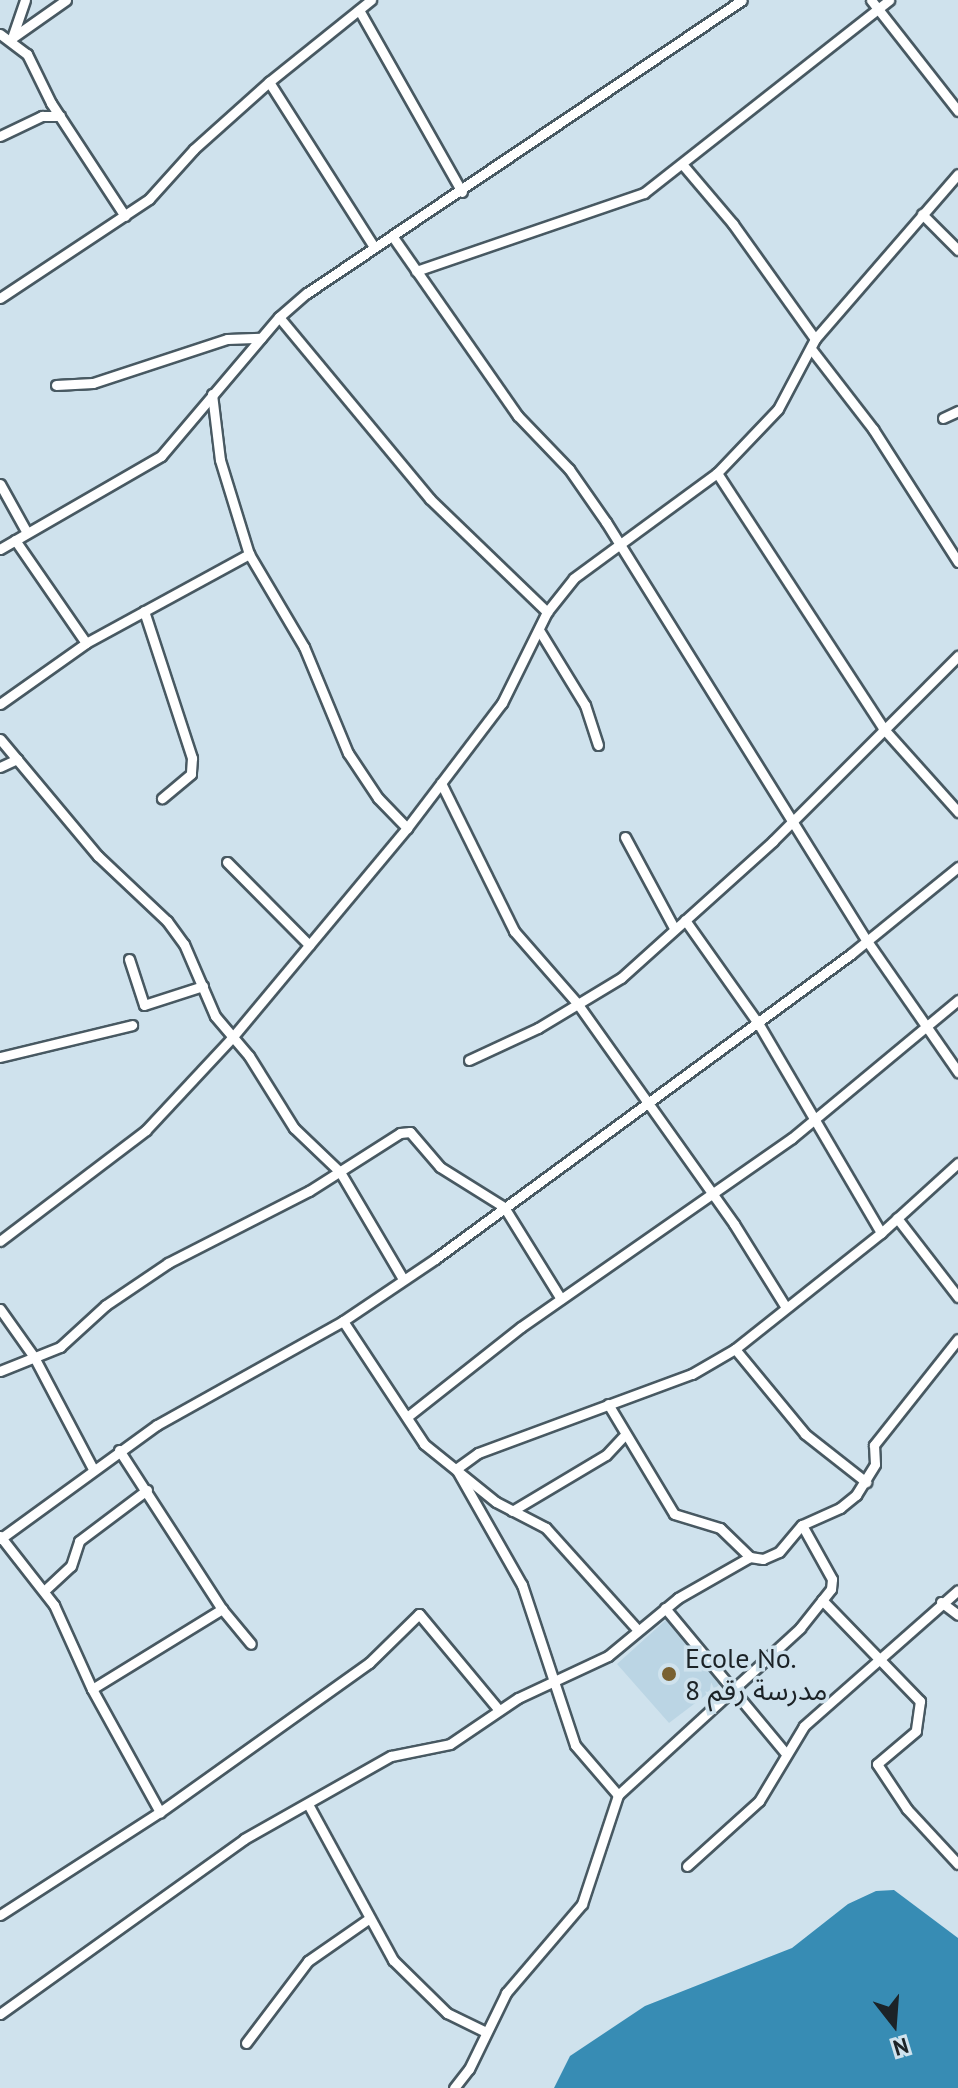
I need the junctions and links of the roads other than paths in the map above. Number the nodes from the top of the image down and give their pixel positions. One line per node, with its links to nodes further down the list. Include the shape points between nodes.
1 (25, 0): 10 (street)
2 (66, 0): 10 (street)
3 (371, 0): 7 (street)
4 (871, 0): 8 (street)
5 (889, 0): 8 (street)
6 (735, 2): 17 (street)
7 (359, 10): 11 (street); 17 (street)
8 (878, 10): 12 (street); 15 (street)
9 (0, 34): 10 (street)
10 (12, 38): 13 (street, via 27,54)
11 (269, 82): 19 (street); 21 (street)
12 (958, 111)
13 (60, 116): 14 (street, via 42,116); 19 (street)
14 (0, 136)
15 (683, 165): 23 (street, via 644,193 600,211); 27 (street, via 733,224)
16 (958, 174): 18 (street)
17 (462, 192): 20 (street)
18 (922, 214): 22 (street); 27 (street)
19 (125, 216): 24 (street)
20 (393, 237): 21 (street); 23 (street)
21 (374, 247): 25 (street)
22 (958, 250)
23 (416, 271): 37 (street, via 518,416 569,469)
24 (0, 298)
25 (279, 317): 26 (street); 42 (street, via 430,499)
26 (261, 338): 29 (street, via 227,339 93,383); 30 (street)
27 (815, 339): 28 (street)
28 (812, 350): 33 (street, via 778,409); 40 (street, via 873,429)
29 (56, 385)
30 (212, 394): 35 (street, via 161,456); 39 (street, via 220,460)
31 (958, 411): 32 (street)
32 (943, 418)
33 (717, 473): 37 (street); 47 (street)
34 (0, 484): 35 (street)
35 (26, 531): 36 (street)
36 (15, 540): 38 (street); 44 (street)
37 (619, 546): 42 (street, via 574,578); 55 (street)
38 (0, 549)
39 (249, 554): 41 (street); 56 (street, via 304,647 348,753 378,798)
40 (958, 562)
41 (144, 611): 44 (street); 53 (street, via 192,758 191,774)
42 (547, 612): 43 (street)
43 (539, 630): 49 (street, via 585,705); 52 (street, via 502,703)
44 (86, 643): 46 (street)
45 (958, 656): 47 (street)
46 (0, 704)
47 (883, 728): 54 (street); 55 (street)
48 (0, 739): 50 (street)
49 (598, 745)
50 (17, 759): 51 (street); 65 (street, via 98,856 167,921)
51 (0, 767)
52 (441, 783): 56 (street); 67 (street, via 514,931)
53 (162, 798)
54 (958, 812)
55 (792, 821): 60 (street); 62 (street)
56 (407, 828): 63 (street)
57 (625, 837): 61 (street)
58 (227, 862): 63 (street)
59 (958, 867): 62 (street)
60 (685, 920): 61 (street); 68 (street)
61 (674, 928): 67 (street, via 621,978)
62 (867, 941): 68 (street); 70 (street)
63 (309, 945): 71 (street)
64 (129, 959): 65 (street, via 144,1005)
65 (203, 986): 71 (street)
66 (958, 1000): 70 (street)
67 (577, 1003): 73 (street); 75 (street)
68 (758, 1023): 75 (street); 76 (street)
69 (132, 1025): 72 (street)
70 (928, 1026): 74 (street); 76 (street)
71 (231, 1039): 78 (street, via 249,1056 294,1128); 83 (street, via 146,1130)
72 (0, 1057)
73 (469, 1060)
74 (958, 1072)
75 (646, 1105): 79 (street); 80 (street)
76 (813, 1116): 79 (street, via 746,1172); 82 (street)
77 (958, 1163): 81 (street)
78 (340, 1172): 80 (street, via 400,1133 410,1132 440,1167); 84 (street); 92 (street, via 168,1263 106,1305 60,1347)
79 (711, 1190): 86 (street); 87 (street)
80 (504, 1207): 84 (street); 86 (street)
81 (897, 1218): 82 (street); 85 (street)
82 (881, 1233): 87 (street)
83 (0, 1241)
84 (403, 1279): 89 (street)
85 (958, 1297)
86 (561, 1299): 95 (street)
87 (785, 1306): 91 (street)
88 (0, 1309): 92 (street)
89 (343, 1321): 95 (street); 97 (street)
90 (958, 1339): 100 (street, via 874,1445 875,1464)
91 (735, 1349): 94 (street, via 692,1374); 100 (street, via 805,1434)
92 (34, 1357): 93 (street); 98 (street)
93 (0, 1371)
94 (608, 1404): 96 (street); 99 (street, via 478,1453)
95 (407, 1417): 99 (street, via 424,1444)
96 (623, 1437): 102 (street, via 606,1455); 105 (street, via 674,1514 720,1528)
97 (119, 1450): 98 (street); 101 (street)
98 (93, 1469): 104 (street)
99 (456, 1469): 102 (street); 116 (street, via 514,1569)
100 (866, 1482): 103 (street, via 840,1508)
101 (147, 1490): 106 (street, via 79,1541 71,1566); 111 (street)
102 (512, 1511): 113 (street, via 546,1528)
103 (802, 1525): 105 (street, via 779,1552 763,1559); 108 (street, via 832,1579)
104 (0, 1538): 106 (street)
105 (750, 1557): 110 (street)
106 (45, 1590): 117 (street)
107 (958, 1590): 109 (street)
108 (822, 1600): 115 (street); 118 (street, via 800,1628)
109 (941, 1602): 112 (street); 115 (street)
110 (665, 1608): 113 (street); 118 (street)
111 (222, 1609): 114 (street); 117 (street)
112 (958, 1615)
113 (638, 1630): 116 (street, via 608,1656)
114 (251, 1644)
115 (879, 1656): 120 (street, via 804,1726); 124 (street, via 920,1701 916,1731 877,1764 907,1809)
116 (555, 1682): 119 (street); 121 (street, via 575,1745)
117 (92, 1689): 123 (street)
118 (728, 1690): 120 (street); 121 (street)
119 (499, 1710): 122 (street, via 450,1744 391,1756); 123 (street, via 419,1614 369,1663)
120 (786, 1754): 125 (street, via 759,1801)
121 (618, 1795): 129 (street, via 582,1904 506,1993)
122 (308, 1804): 127 (street); 128 (street, via 244,1839)
123 (160, 1812): 126 (street)
124 (958, 1864)
125 (687, 1866)
126 (0, 1915)
127 (367, 1920): 129 (street, via 418,1987 447,2013); 130 (street, via 308,1961)
128 (0, 2014)
129 (486, 2032): 131 (street)
130 (246, 2043)
131 (454, 2088)

